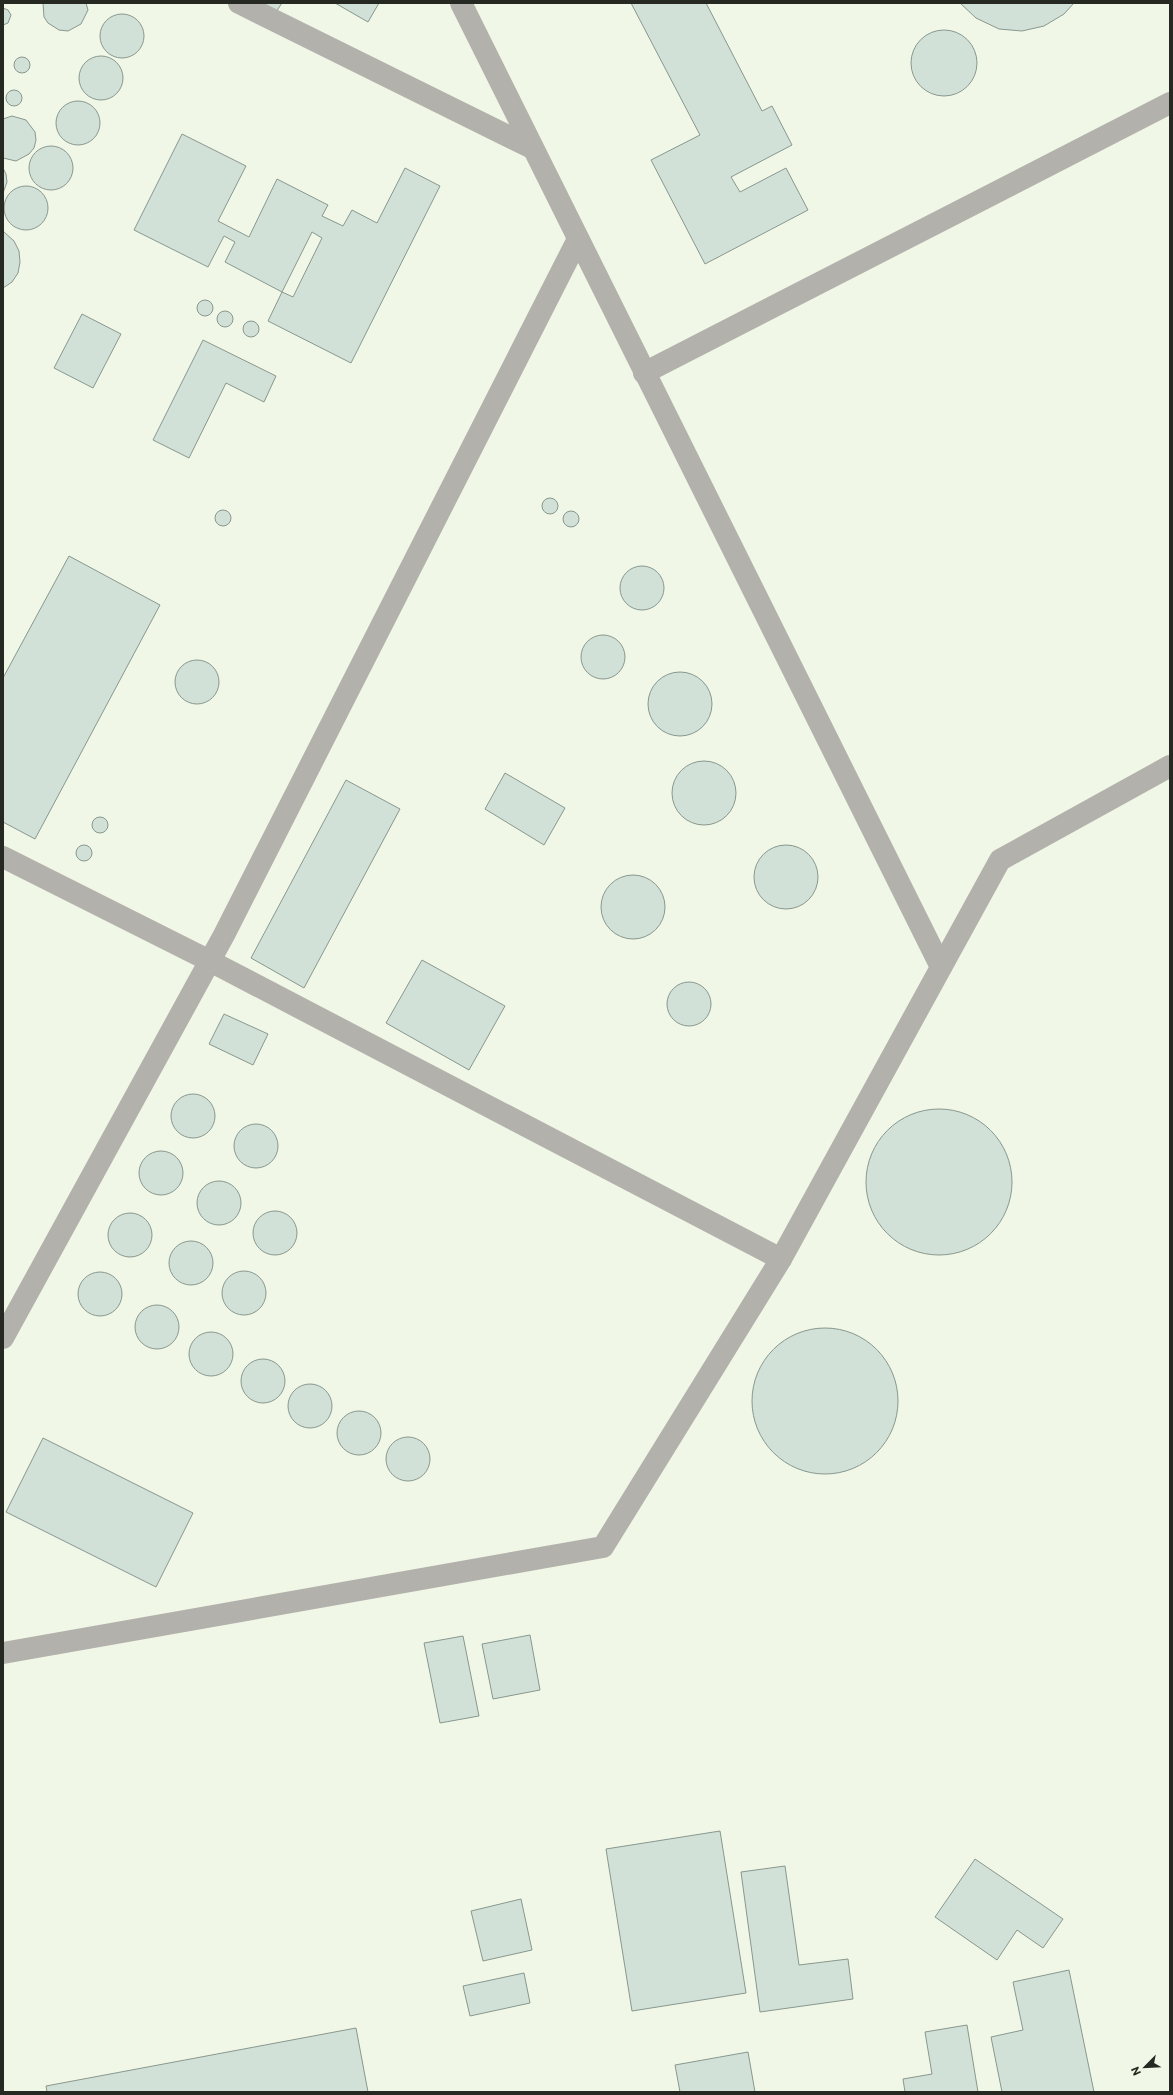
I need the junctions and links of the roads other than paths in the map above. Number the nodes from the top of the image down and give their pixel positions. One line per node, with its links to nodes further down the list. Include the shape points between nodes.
1 (239, 3): 4 (street)
2 (461, 3): 4 (street)
3 (1170, 103): 6 (street)
4 (532, 148): 5 (street)
5 (578, 239): 6 (street); 9 (street)
6 (644, 373): 10 (street)
7 (1170, 766): 10 (street, via 1000,860)
8 (3, 856): 9 (street)
9 (210, 961): 11 (street); 12 (street)
10 (940, 967): 11 (street)
11 (781, 1259): 13 (street, via 603,1547)
12 (3, 1338)
13 (3, 1653)

